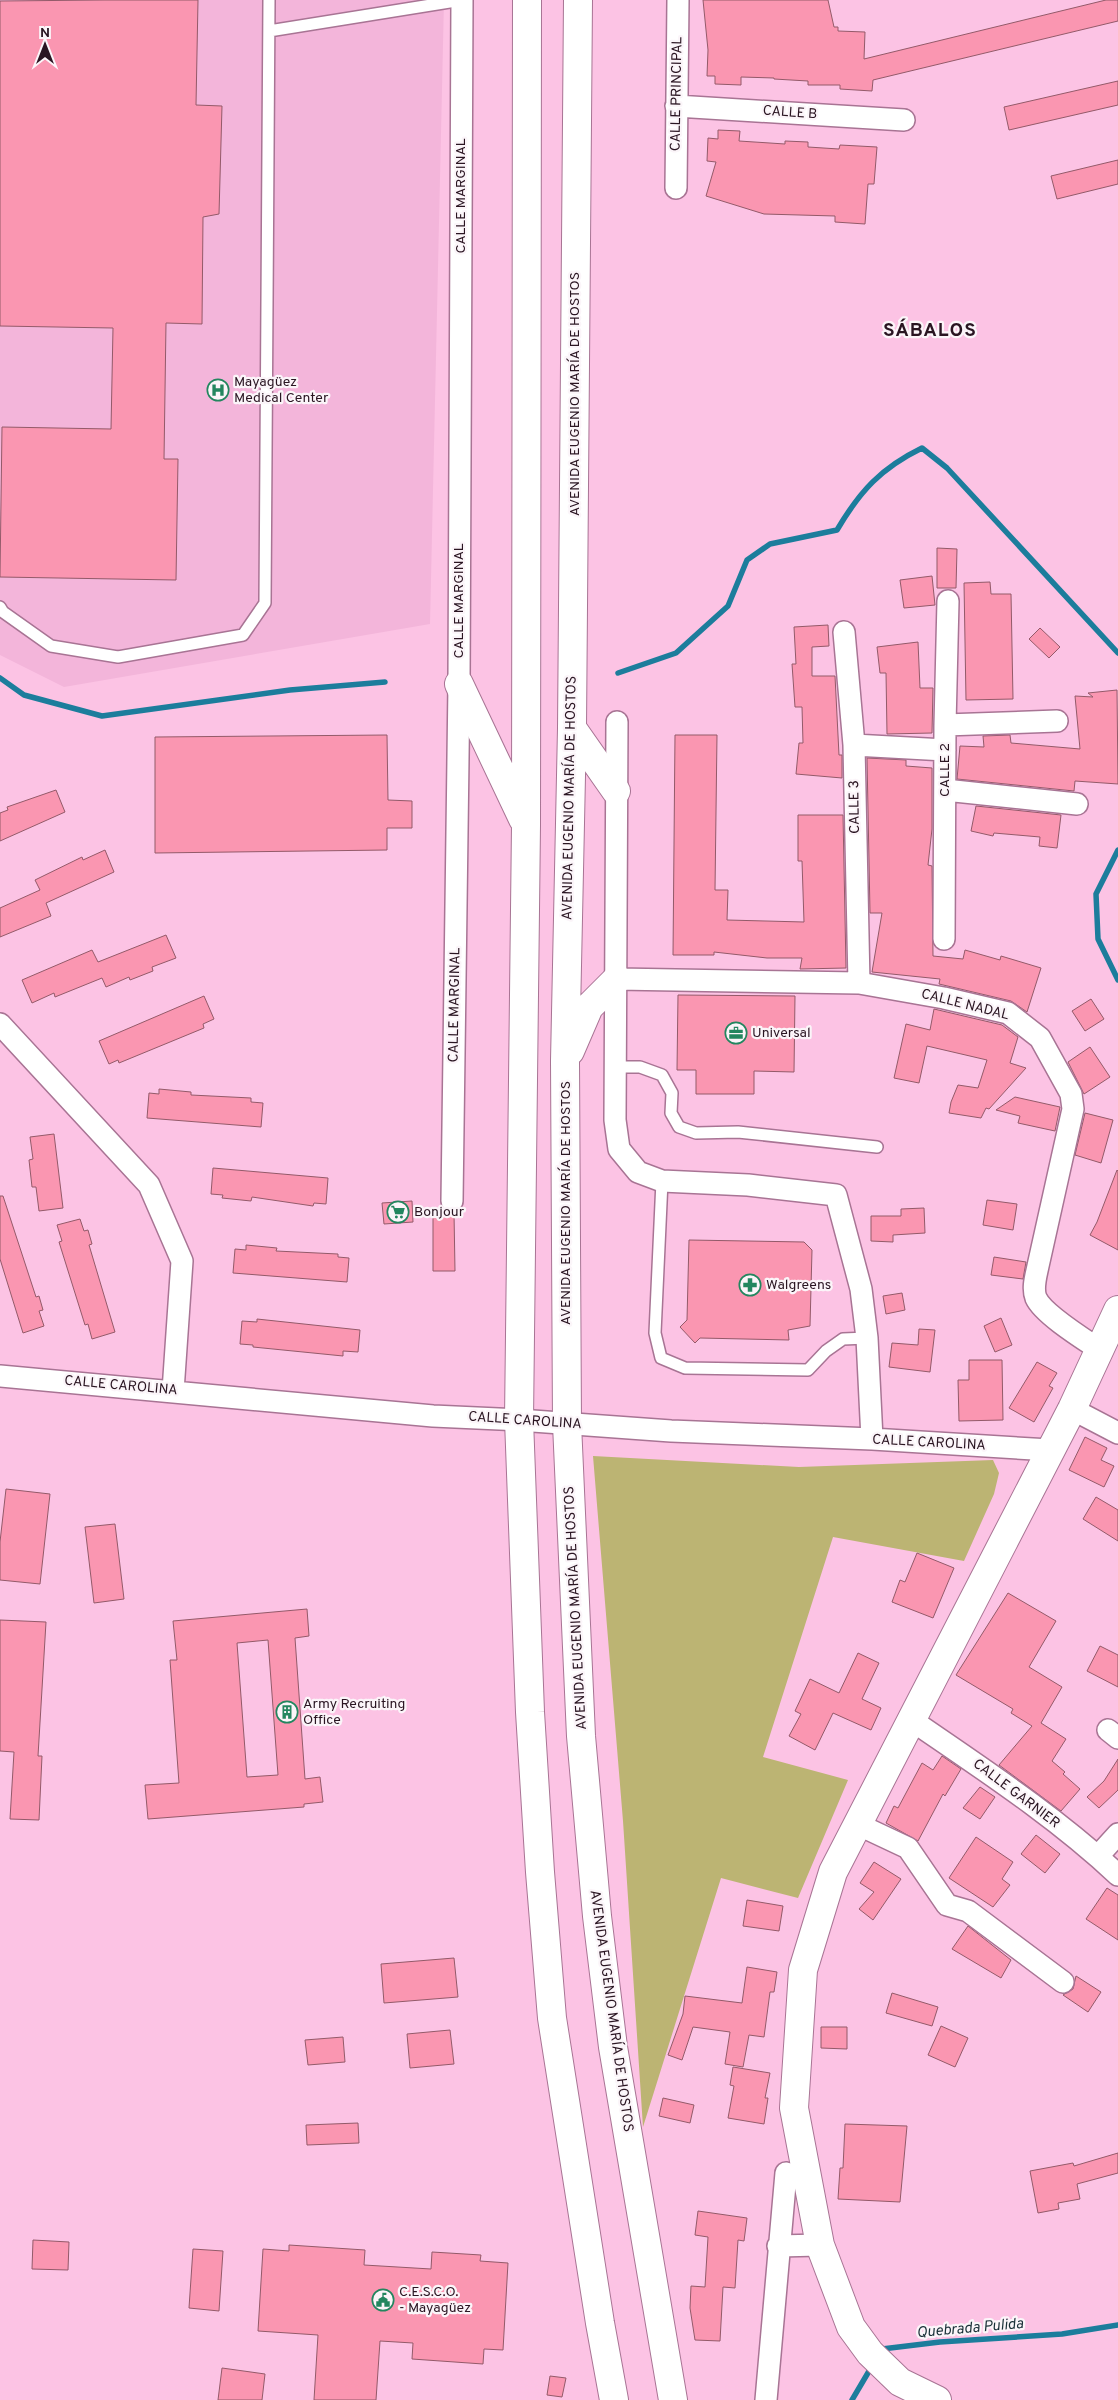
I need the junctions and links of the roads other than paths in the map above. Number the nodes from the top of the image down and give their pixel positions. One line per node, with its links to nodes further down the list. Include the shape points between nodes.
1 (269, 0): 6 (lane)
2 (462, 0): 6 (lane); 13 (street, CALLE MARGINAL)
3 (527, 0): 23 (main road)
4 (578, 0): 17 (main road, AVENIDA EUGENIO MARÍA DE HOSTOS)
5 (678, 0): 7 (street, CALLE PRINCIPAL)
6 (269, 31): 11 (lane, via 265,603 243,634 118,657 51,646)
7 (676, 106): 8 (street, CALLE B); 9 (street, CALLE PRINCIPAL)
8 (904, 120)
9 (676, 188)
10 (948, 601): 16 (street, CALLE 2)
11 (0, 607)
12 (844, 632): 18 (street, CALLE 3)
13 (459, 684): 23 (main road); 32 (street, CALLE MARGINAL)
14 (1057, 721): 16 (street)
15 (617, 722): 21 (street)
16 (945, 725): 19 (street, CALLE 2)
17 (572, 728): 21 (main road); 28 (main road, AVENIDA EUGENIO MARÍA DE HOSTOS)
18 (854, 745): 19 (street); 26 (street, CALLE 3)
19 (945, 750): 20 (street, CALLE 2)
20 (945, 790): 22 (street); 24 (street, CALLE 2)
21 (616, 791): 25 (street)
22 (1076, 804)
23 (526, 825): 39 (main road)
24 (944, 939)
25 (616, 979): 26 (street, CALLE NADAL); 28 (main road, via 589,1007); 29 (street)
26 (859, 983): 35 (street, CALLE NADAL, via 1008,1013 1040,1038 1071,1094 1073,1109 1034,1283 1036,1298 1059,1323)
27 (0, 1024): 37 (street, via 149,1185 182,1260)
28 (565, 1061): 40 (main road, AVENIDA EUGENIO MARÍA DE HOSTOS)
29 (616, 1067): 30 (lane, via 640,1067 662,1075 672,1093 671,1114 679,1128 696,1133 738,1132); 31 (street, via 615,1120 619,1149 638,1172)
30 (876, 1147)
31 (662, 1181): 34 (street, via 748,1185 836,1195 861,1288); 34 (lane, via 655,1333 661,1358 685,1368 808,1370 843,1339)
32 (452, 1201)
33 (1118, 1310): 35 (main road)
34 (867, 1338): 42 (street)
35 (1100, 1350): 38 (main road)
36 (0, 1376): 37 (street, CALLE CAROLINA)
37 (173, 1391): 39 (street, CALLE CAROLINA, via 433,1416)
38 (1072, 1409): 41 (street); 43 (main road)
39 (519, 1420): 40 (street, CALLE CAROLINA); 54 (main road, via 531,1721 552,2018)
40 (567, 1424): 42 (street, CALLE CAROLINA); 53 (main road, AVENIDA EUGENIO MARÍA DE HOSTOS, via 581,1736 597,1916 613,2047)
41 (1118, 1434)
42 (872, 1439): 43 (street, CALLE CAROLINA)
43 (1050, 1450): 44 (main road)
44 (910, 1719): 45 (main road); 47 (street, CALLE GARNIER, via 1007,1785)
45 (857, 1824): 49 (street, via 908,1848 946,1905 968,1911); 51 (main road, via 833,1872 803,1970 794,2108)
46 (1118, 1834): 47 (street)
47 (1098, 1856): 48 (street, CALLE GARNIER)
48 (1118, 1875)
49 (1063, 1982)
50 (786, 2173): 52 (street)
51 (820, 2245): 52 (street); 57 (main road, via 851,2328 870,2353 900,2382)
52 (778, 2246): 56 (street)
53 (670, 2387): 55 (main road, AVENIDA EUGENIO MARÍA DE HOSTOS)
54 (614, 2400)
55 (681, 2400)
56 (766, 2400)
57 (937, 2400)

